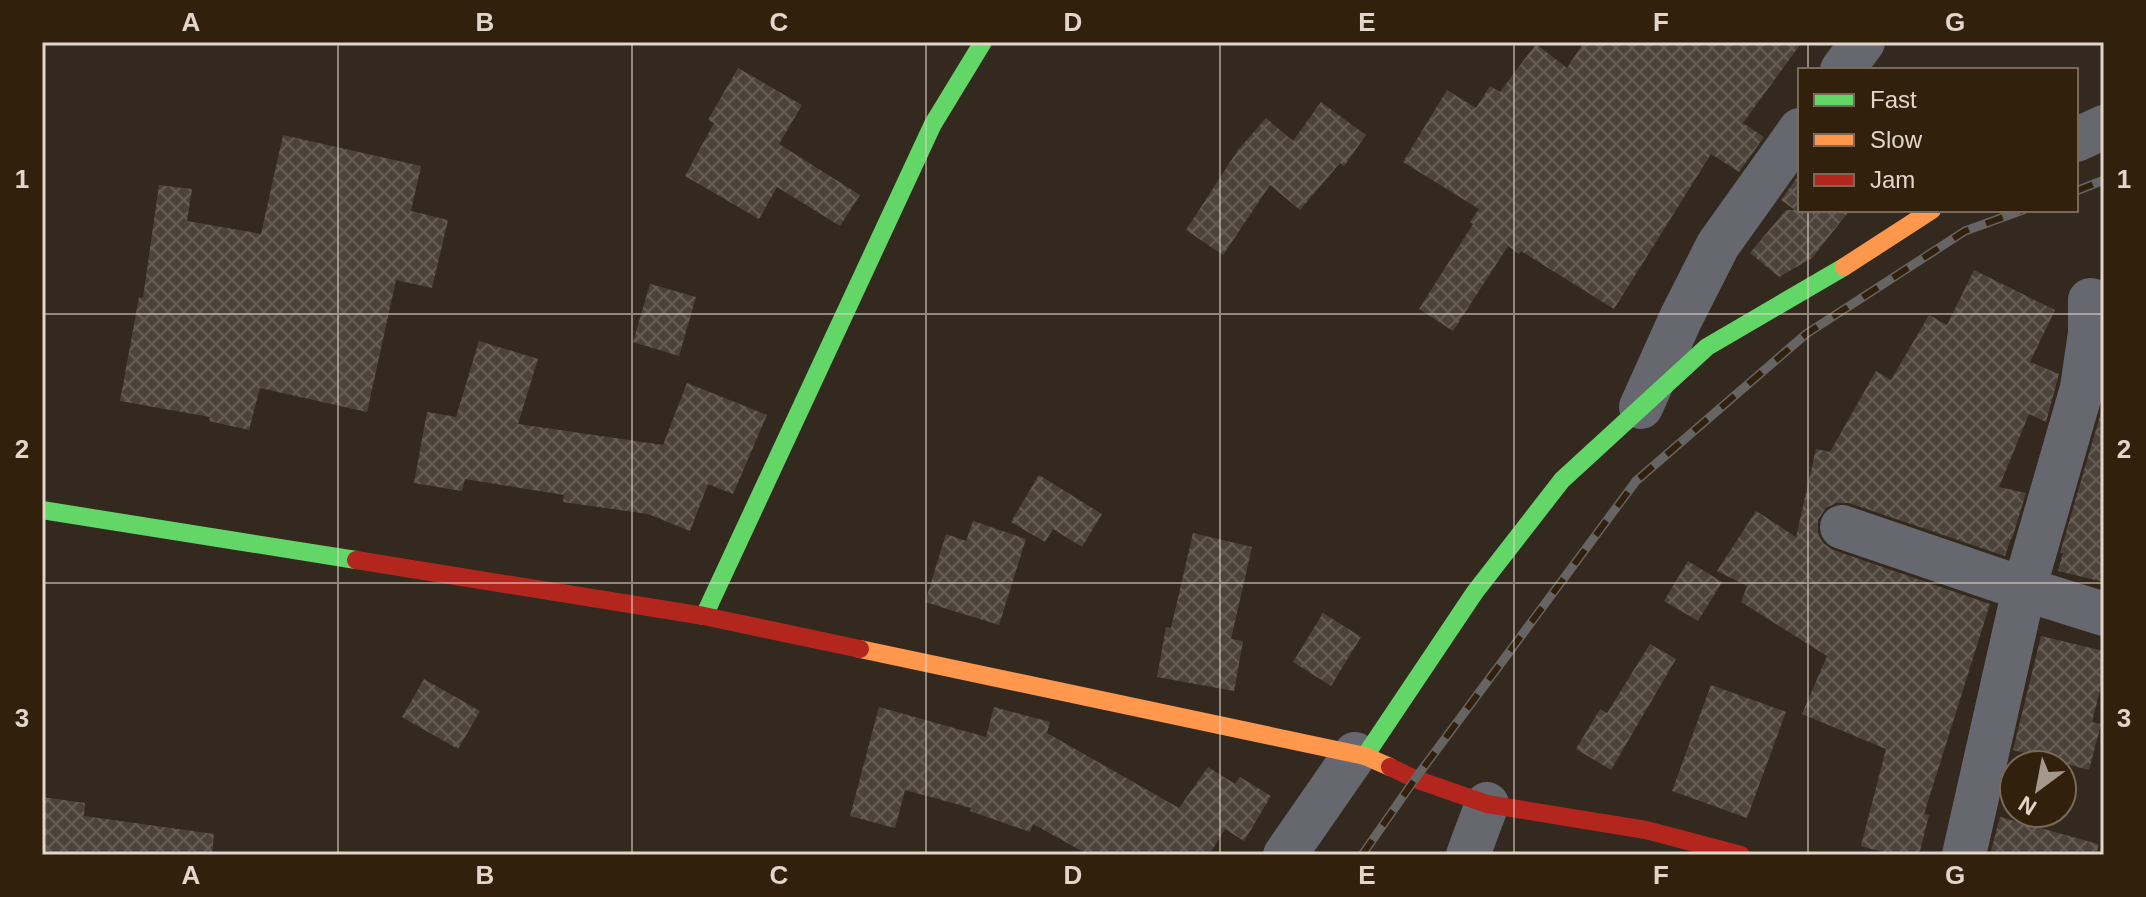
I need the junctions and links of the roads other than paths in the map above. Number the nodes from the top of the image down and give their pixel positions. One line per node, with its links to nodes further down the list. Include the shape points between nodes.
1 (983, 42): 14 (street, via 933,124)
2 (1863, 42): 3 (street)
3 (1844, 68)
4 (2104, 127): 6 (street)
5 (1798, 133): 9 (street, via 1718,245)
6 (2078, 139)
7 (1929, 212): 9 (street, via 1707,347)
8 (2104, 303): 12 (street, via 2090,300 2082,388)
9 (1641, 407): 15 (street, via 1562,480)
10 (42, 510): 14 (street)
11 (1842, 527): 12 (street)
12 (2024, 589): 13 (street); 20 (street)
13 (2104, 614)
14 (704, 616): 15 (street)
15 (1360, 755): 16 (street); 17 (street)
16 (1487, 804): 18 (street); 19 (street, via 1646,830)
17 (1285, 855)
18 (1468, 855)
19 (1741, 855)
20 (1964, 855)

